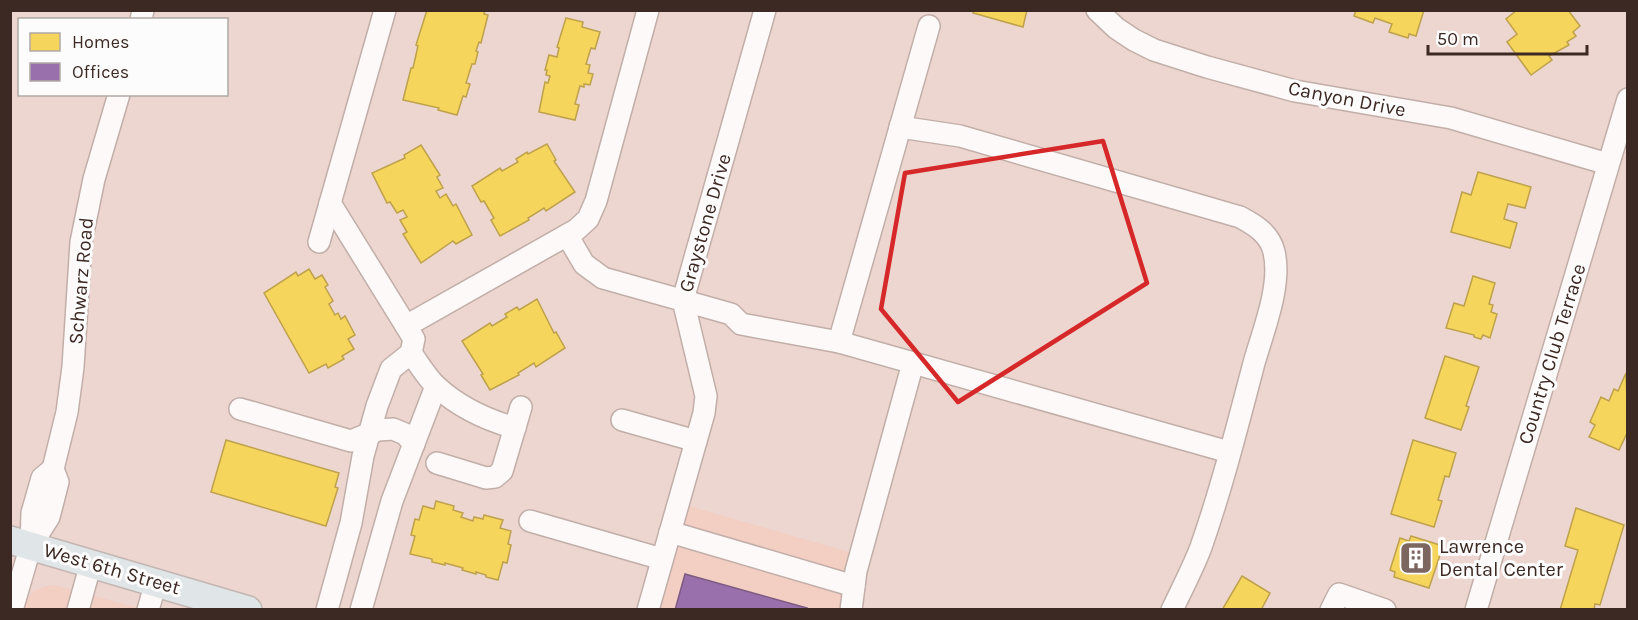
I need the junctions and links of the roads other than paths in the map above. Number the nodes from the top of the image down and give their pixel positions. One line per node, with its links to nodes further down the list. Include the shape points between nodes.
1 (385, 10): 10 (street)
2 (648, 10): 11 (street, via 596,201 588,219)
3 (765, 10): 13 (street, Graystone Drive)
4 (1097, 10): 9 (street, Canyon Drive, via 1134,40 1208,67 1295,91 1451,118)
5 (929, 26): 8 (street)
6 (118, 96): 32 (street, Schwarz Road, via 94,179 81,242 67,412 53,469 42,478)
7 (1628, 99): 9 (street, Country Club Terrace)
8 (900, 127): 15 (street); 26 (street, via 960,136 1240,217 1257,226 1269,238 1274,252 1273,294)
9 (1608, 164): 48 (street, Country Club Terrace)
10 (330, 203): 12 (street); 14 (street)
11 (567, 235): 13 (street, via 584,264 603,278); 14 (street)
12 (318, 242)
13 (683, 300): 15 (street, via 730,314 741,324); 24 (street, Graystone Drive, via 706,396)
14 (406, 326): 16 (street, via 414,339)
15 (838, 342): 17 (street)
16 (411, 353): 18 (street); 23 (street, via 391,369)
17 (913, 363): 26 (street); 36 (street)
18 (436, 386): 22 (street, via 479,416); 25 (street)
19 (521, 407): 22 (street)
20 (240, 408): 23 (street, via 351,441)
21 (622, 420): 24 (street)
22 (515, 428): 27 (street, via 502,471 495,477 486,478)
23 (369, 434): 25 (street, via 393,429); 28 (street)
24 (696, 441): 31 (street, Graystone Drive)
25 (414, 444): 29 (street)
26 (1229, 452): 45 (street, via 1201,549)
27 (437, 463)
28 (354, 507): 29 (street); 41 (street)
29 (387, 517): 42 (street)
30 (530, 521): 33 (street)
31 (670, 532): 33 (street, Graystone Drive); 36 (street)
32 (21, 543): 34 (main road, West 6th Street); 37 (street, Schwarz Road)
33 (662, 559): 43 (street, Graystone Drive)
34 (91, 563): 35 (main road, West 6th Street); 38 (street)
35 (156, 582): 39 (street); 40 (main road, West 6th Street)
36 (854, 586): 44 (street)
37 (12, 609)
38 (78, 609)
39 (148, 609)
40 (248, 609)
41 (327, 609)
42 (361, 609)
43 (648, 609)
44 (851, 609)
45 (1172, 609)
46 (1331, 609): 47 (street, via 1339,594)
47 (1385, 609)
48 (1476, 609)

